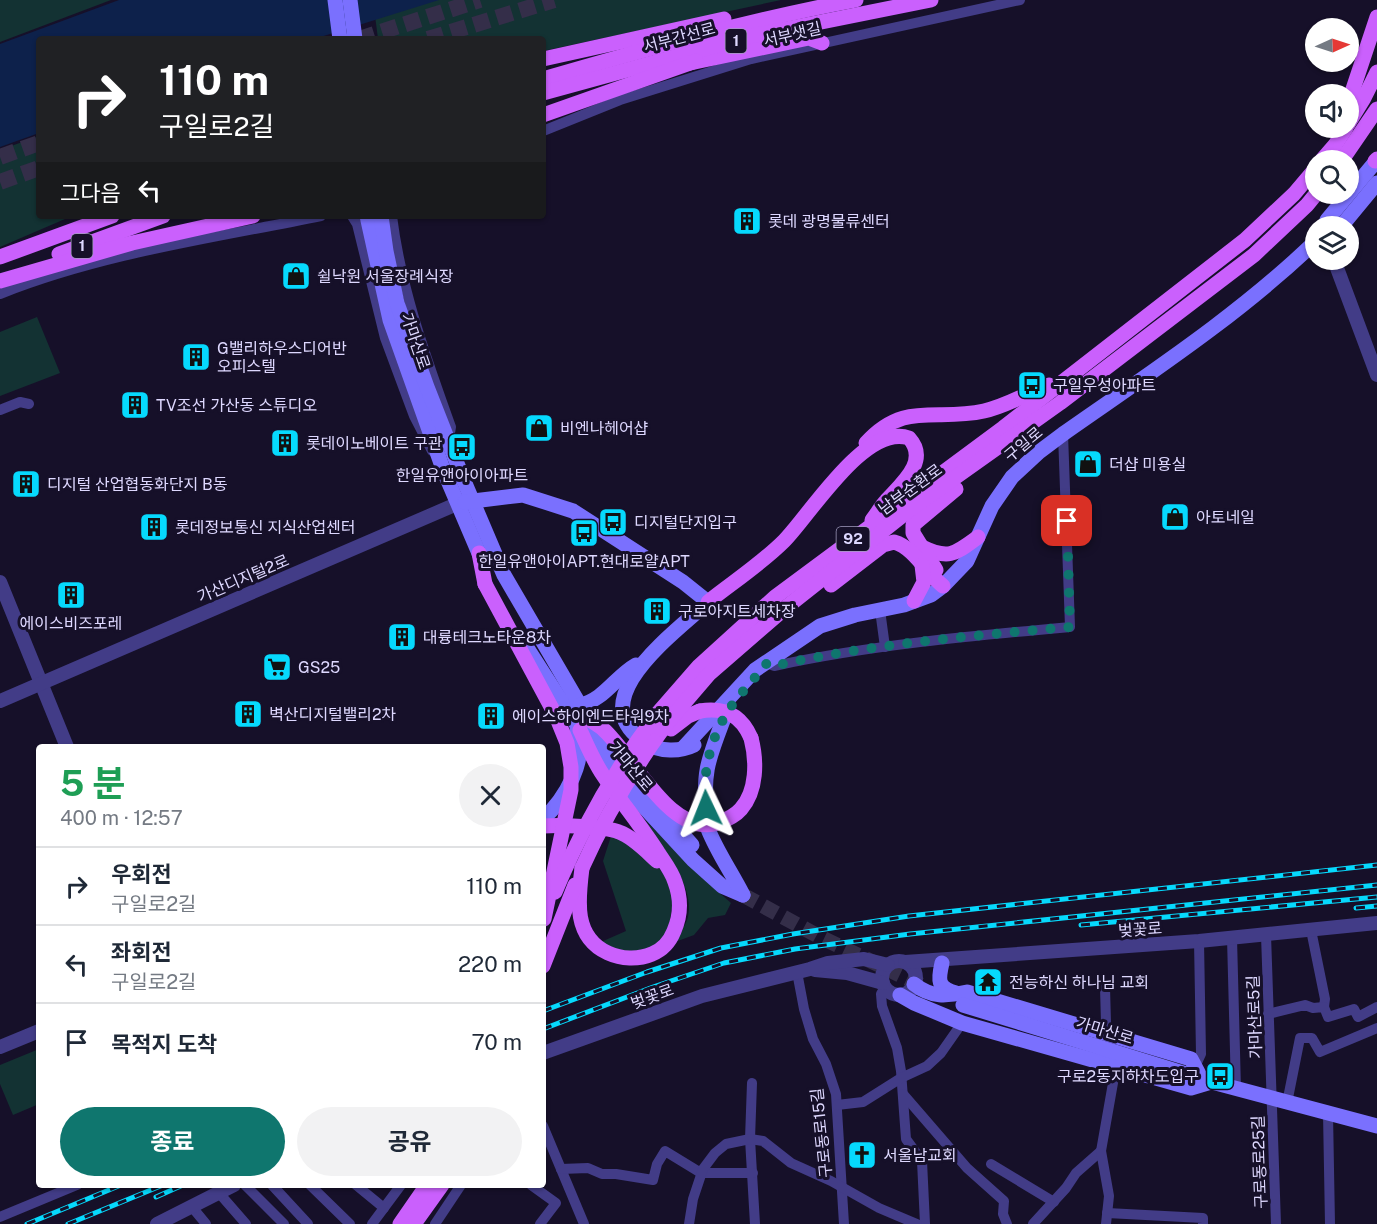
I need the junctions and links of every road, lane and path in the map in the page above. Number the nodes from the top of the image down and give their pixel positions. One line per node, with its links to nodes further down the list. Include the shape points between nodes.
1 (335, 0): 8 (main road)
2 (350, 0): 9 (main road)
3 (856, 0): 6 (main road, 서부간선로 / 1)
4 (931, 0): 6 (main road, 서부간선로 / 1)
5 (1020, 0): 10 (street, 서부샛길)
6 (805, 17): 11 (main road, via 762,10); 12 (main road); 14 (main road, 서부간선로 / 1, via 668,43); 16 (main road, 서부간선로 / 1, via 751,36)
7 (1377, 17): 15 (main road)
8 (340, 36)
9 (355, 36)
10 (822, 43): 12 (main road, via 808,38); 20 (street, 서부샛길, via 751,59 659,87)
11 (546, 58)
12 (690, 63): 19 (main road)
13 (1377, 72): 17 (main road)
14 (546, 78)
15 (1355, 84)
16 (546, 92)
17 (1359, 106)
18 (1377, 109): 25 (main road)
19 (546, 114)
20 (546, 130)
21 (1337, 138): 23 (main road)
22 (1340, 138): 23 (main road)
23 (1335, 145): 24 (main road)
24 (1331, 150)
25 (1349, 150)
26 (1377, 160): 30 (main road)
27 (1305, 181): 49 (main road, 남부순환로 / 92, via 1245,240)
28 (1377, 183): 31 (main road)
29 (1308, 204): 55 (main road, 남부순환로 / 92, via 1254,255)
30 (1330, 216)
31 (1350, 216)
32 (75, 219): 41 (main road)
33 (104, 219): 43 (main road, 1)
34 (155, 219): 45 (main road, 1)
35 (240, 219): 46 (main road, via 132,243)
36 (306, 219): 47 (street, via 134,253)
37 (354, 219): 57 (street, via 385,338 426,444)
38 (368, 219): 50 (main road, 가마산로, via 390,320)
39 (381, 219): 50 (main road, 가마산로, via 397,303)
40 (392, 219): 54 (street, via 406,294 451,427)
41 (0, 250)
42 (1305, 251): 53 (main road, 구일로, via 1245,304)
43 (0, 257)
44 (1338, 270): 48 (street)
45 (0, 276)
46 (0, 281)
47 (0, 294)
48 (1377, 375)
49 (1062, 380): 56 (main road, via 985,411 900,418 883,426); 59 (main road, 남부순환로 / 92)
50 (421, 390): 54 (main road, 가마산로); 57 (main road, 가마산로)
51 (28, 404): 52 (street, via 20,402)
52 (0, 410)
53 (1063, 434): 60 (main road, 구일로, via 1012,477 992,506); 70 (street, via 1070,627)
54 (449, 442): 58 (main road, 가마산로)
55 (993, 452): 61 (main road, via 973,476 914,522 913,533); 68 (main road, 남부순환로 / 92, via 908,511)
56 (856, 458): 59 (main road, via 882,440 897,436 909,438 917,454 912,471 884,502); 67 (main road, via 783,542)
57 (443, 469): 58 (main road, 가마산로)
58 (465, 502): 62 (main road, 가마산로); 67 (main road, via 523,495 573,510); 73 (street, 가산디지털2로); 75 (main road, 가마산로)
59 (866, 530): 77 (main road, 남부순환로 / 92, via 775,597 699,666)
60 (978, 537): 61 (main road, via 950,555); 65 (main road, 구일로, via 967,561)
61 (922, 547): 65 (main road)
62 (479, 553): 78 (main road, 가마산로, via 511,622); 85 (main road, bridge, via 485,584 567,743 571,790)
63 (922, 565): 65 (main road); 66 (main road, via 924,582); 68 (main road, via 905,546 889,543 816,596)
64 (0, 582): 73 (street)
65 (943, 586): 66 (main road, 구일로)
66 (914, 601): 69 (main road, 구일로)
67 (708, 602): 71 (main road)
68 (784, 609): 77 (main road, 남부순환로 / 92, via 709,674)
69 (880, 610): 70 (street); 72 (main road, 구일로, via 820,626)
70 (885, 647): 72 (street, via 774,666)
71 (647, 659): 75 (main road, via 625,671 597,700); 80 (main road, via 623,694 627,725 650,746 666,750)
72 (767, 663): 76 (main road); 80 (main road, via 741,684)
73 (41, 683): 74 (street, 가산디지털2로); 79 (street)
74 (0, 701)
75 (580, 705): 78 (main road, 가마산로)
76 (724, 718): 78 (main road, 가마산로, via 704,778 707,824 743,895 722,886 638,802 607,767); 80 (main road, via 692,747)
77 (665, 721): 78 (main road, bridge, via 719,709 733,714 743,724 751,738 755,768 745,803 729,819 701,825 678,815 603,729); 83 (main road, 남부순환로 / 92, bridge, via 609,812); 86 (main road, 남부순환로 / 92, bridge, via 635,742 604,790)
78 (581, 724): 81 (main road, via 577,770); 84 (main road, via 601,773)
79 (66, 744)
80 (684, 747)
81 (546, 815)
82 (546, 826): 84 (main road, via 619,832)
83 (582, 868): 84 (main road, via 580,923 600,950 622,958 648,956 671,936 680,900); 92 (main road, 남부순환로 / 92)
84 (673, 875)
85 (546, 911)
86 (546, 917)
87 (1377, 923): 88 (street, 벚꽃로)
88 (1311, 930): 89 (street, 벚꽃로); 102 (street)
89 (1266, 935): 90 (street, 벚꽃로); 104 (street, 가마산로5길)
90 (1232, 938): 91 (street, 벚꽃로); 115 (street)
91 (1199, 941): 93 (street, 벚꽃로); 112 (street)
92 (546, 958)
93 (947, 961): 94 (street, 벚꽃로); 97 (street, via 920,974); 101 (main road, via 940,971 941,987)
94 (905, 962): 95 (street); 97 (street, via 912,968)
95 (888, 965): 96 (street, 벚꽃로, via 864,959 828,963); 98 (street, via 883,973)
96 (804, 971): 98 (street, 벚꽃로, via 847,973); 110 (street, 벚꽃로, via 702,996); 119 (street, 구로동로15길, via 804,1010 826,1064)
97 (915, 982): 100 (street, via 909,991); 101 (main road, via 924,992)
98 (884, 985): 100 (street); 113 (street, via 882,1006 897,1048)
99 (1106, 987): 108 (street, 가마산로, via 1106,1023)
100 (900, 994): 105 (main road)
101 (963, 997): 105 (main road, via 951,1000 948,1008); 108 (main road); 112 (main road, 가마산로)
102 (1324, 1006): 103 (street, via 1328,1017 1354,1009 1358,1017); 104 (street, via 1305,1005)
103 (1377, 1007)
104 (1268, 1014): 117 (street, 가마산로5길)
105 (960, 1022): 111 (main road); 113 (street, via 941,1053 927,1066)
106 (1377, 1028): 118 (street, via 1320,1052 1312,1038 1300,1038)
107 (36, 1032): 109 (street)
108 (1102, 1033): 112 (main road, via 1191,1059)
109 (0, 1047)
110 (546, 1052)
111 (1116, 1066): 112 (main road, via 1191,1088); 124 (street)
112 (1202, 1076): 115 (main road, 가마산로)
113 (901, 1078): 116 (street); 119 (street, via 862,1102)
114 (752, 1083): 123 (street)
115 (1236, 1089): 117 (main road, 가마산로)
116 (903, 1094): 165 (street, via 906,1139 922,1161); 166 (street, via 967,1168 1004,1201)
117 (1271, 1099): 118 (main road, 가마산로); 168 (street, 구로동로25길)
118 (1287, 1103): 120 (main road, 가마산로)
119 (837, 1106): 140 (street, 구로동로15길)
120 (1328, 1113): 121 (main road, 가마산로); 169 (street)
121 (1377, 1126)
122 (546, 1133): 126 (street)
123 (750, 1139): 127 (street, via 726,1144); 128 (street); 140 (street, via 763,1142)
124 (1101, 1151): 142 (street, via 1076,1173); 146 (street, via 1109,1196)
125 (991, 1164): 142 (street)
126 (561, 1169): 127 (street, via 588,1168 602,1174 653,1180 665,1151); 160 (street)
127 (701, 1173): 128 (street); 161 (street)
128 (753, 1173): 162 (street)
129 (70, 1188): 145 (street)
130 (228, 1188): 141 (street)
131 (248, 1188): 152 (street)
132 (275, 1188): 153 (street)
133 (313, 1188): 154 (street)
134 (360, 1188): 144 (street)
135 (399, 1188): 144 (street)
136 (425, 1188): 156 (main road)
137 (440, 1188): 157 (main road)
138 (459, 1188): 158 (street)
139 (535, 1188): 159 (street, via 556,1203)
140 (842, 1189): 163 (street, 구로동로15길); 164 (street)
141 (219, 1193): 143 (street); 151 (street)
142 (1054, 1202): 167 (street)
143 (192, 1207): 147 (street); 150 (street)
144 (384, 1208): 155 (street)
145 (0, 1217)
146 (1107, 1218): 148 (street)
147 (172, 1221): 149 (street)
148 (1203, 1221)
149 (157, 1224)
150 (206, 1224)
151 (246, 1224)
152 (284, 1224)
153 (308, 1224)
154 (350, 1224)
155 (372, 1224)
156 (400, 1224)
157 (414, 1224)
158 (435, 1224)
159 (540, 1224)
160 (584, 1224)
161 (689, 1224)
162 (755, 1224)
163 (844, 1224)
164 (917, 1224)
165 (926, 1224)
166 (1007, 1224)
167 (1033, 1224)
168 (1276, 1224)
169 (1330, 1224)

